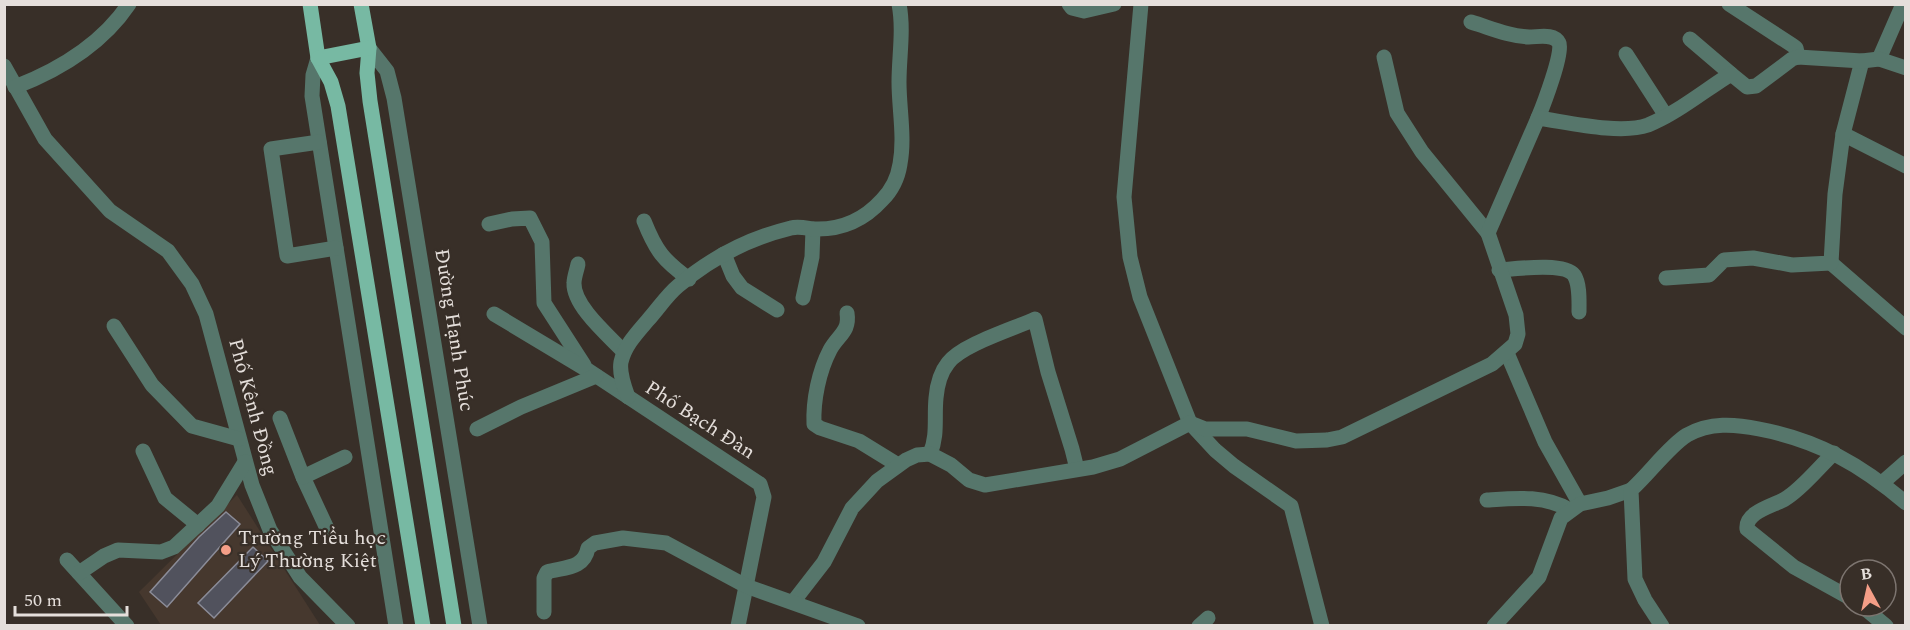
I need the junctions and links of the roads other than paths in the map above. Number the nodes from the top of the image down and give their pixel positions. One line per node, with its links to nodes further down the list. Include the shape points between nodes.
1 (129, 4): 22 (street, via 105,33 71,59)
2 (310, 4): 16 (main road)
3 (361, 4): 12 (main road, Đường Hạnh Phúc)
4 (899, 4): 30 (street, via 902,151 897,177 883,200 855,222 842,228)
5 (1069, 4): 6 (street, via 1084,11)
6 (1114, 4)
7 (1141, 4): 51 (street, via 1124,179 1126,235 1140,297)
8 (1729, 4): 15 (street, via 1792,45)
9 (1903, 4): 17 (street)
10 (1471, 22): 24 (street, via 1510,35 1553,37 1558,41 1561,48)
11 (1690, 39): 21 (street)
12 (369, 48): 16 (main road); 80 (main road, Đường Hạnh Phúc, via 370,101); 81 (street, Đường Hạnh Phúc, via 387,70 394,98)
13 (1626, 54): 23 (street)
14 (1384, 57): 31 (street, via 1397,113 1433,166)
15 (1798, 57): 18 (street); 21 (street, via 1756,86 1747,87)
16 (318, 58): 26 (street, via 312,96); 79 (main road, via 338,106)
17 (1879, 59): 18 (street); 20 (street)
18 (1862, 62): 25 (street)
19 (4, 66): 22 (street, Phố Kênh Đồng)
20 (1905, 68)
21 (1731, 74): 23 (street)
22 (15, 87): 53 (street, Phố Kênh Đồng, via 45,139 110,211 168,251 192,284 206,314)
23 (1666, 116): 24 (street, via 1648,125 1626,128)
24 (1538, 118): 31 (street)
25 (1843, 134): 27 (street); 34 (street)
26 (319, 142): 32 (street); 32 (street, via 271,149 287,256)
27 (1905, 166)
28 (644, 221): 38 (street, via 667,263)
29 (489, 224): 48 (street, via 530,218 542,242 544,303)
30 (813, 229): 33 (street, via 794,227 751,240); 39 (street, via 812,257)
31 (1488, 233): 36 (street)
32 (336, 248): 78 (street)
33 (724, 254): 38 (street); 40 (street, via 742,288)
34 (1831, 263): 37 (street, via 1792,265 1753,258 1724,260 1710,275); 45 (street)
35 (578, 264): 46 (street, via 576,294 587,312)
36 (1499, 270): 41 (street, via 1558,267 1569,271 1577,285); 47 (street, via 1516,315 1518,334)
37 (1665, 278)
38 (689, 279): 46 (street, via 678,286)
39 (802, 298)
40 (777, 310)
41 (1579, 312)
42 (847, 313): 60 (street, via 847,328 830,351 815,392 814,424 860,441)
43 (494, 314): 48 (street, Phố Bạch Đàn)
44 (114, 326): 53 (street, via 152,385 192,426)
45 (1905, 328)
46 (624, 352): 49 (street, via 622,379)
47 (1507, 352): 51 (street, via 1492,364 1327,441 1296,441 1247,429 1206,429); 67 (street)
48 (592, 374): 49 (street, Phố Bạch Đàn); 52 (street)
49 (628, 397): 72 (street, Phố Bạch Đàn, via 760,484 764,497)
50 (280, 418): 62 (street)
51 (1190, 423): 61 (street, via 1120,459); 84 (street, via 1234,466 1291,506)
52 (477, 429)
53 (239, 439): 58 (street, Phố Kênh Đồng)
54 (142, 451): 68 (street, via 165,498)
55 (1834, 453): 63 (street); 64 (street, via 1802,439 1769,431 1742,425 1713,426 1685,436); 73 (street, via 1788,497 1746,523 1747,529 1794,567)
56 (930, 454): 60 (street, via 917,455); 61 (street, via 969,480 986,485); 61 (street, via 936,436 937,386 948,362 959,352 1035,319)
57 (345, 457): 62 (street)
58 (245, 462): 68 (street, via 218,506); 77 (street, Phố Kênh Đồng, via 270,530 300,577)
59 (1905, 462): 63 (street)
60 (898, 465): 74 (street, via 852,508 824,562)
61 (1077, 469)
62 (303, 477): 69 (street)
63 (1882, 483): 66 (street)
64 (1631, 490): 67 (street); 86 (street, via 1635,579)
65 (1487, 500): 67 (street, via 1535,499)
66 (1905, 503)
67 (1575, 507): 85 (street, via 1561,518 1539,577)
68 (198, 525): 71 (street, via 174,547 160,552 118,550)
69 (330, 535)
70 (67, 560): 71 (street)
71 (79, 573): 76 (street)
72 (746, 586): 74 (street); 75 (street, via 666,543 623,538 595,543 588,548 582,563 547,572); 82 (street, Phố Bạch Đàn)
73 (1838, 591)
74 (793, 602): 83 (street)
75 (543, 612)
76 (127, 626)
77 (348, 626)
78 (396, 626)
79 (423, 626)
80 (454, 626)
81 (480, 626)
82 (738, 626)
83 (858, 626)
84 (1322, 626)
85 (1494, 626)
86 (1662, 626)

